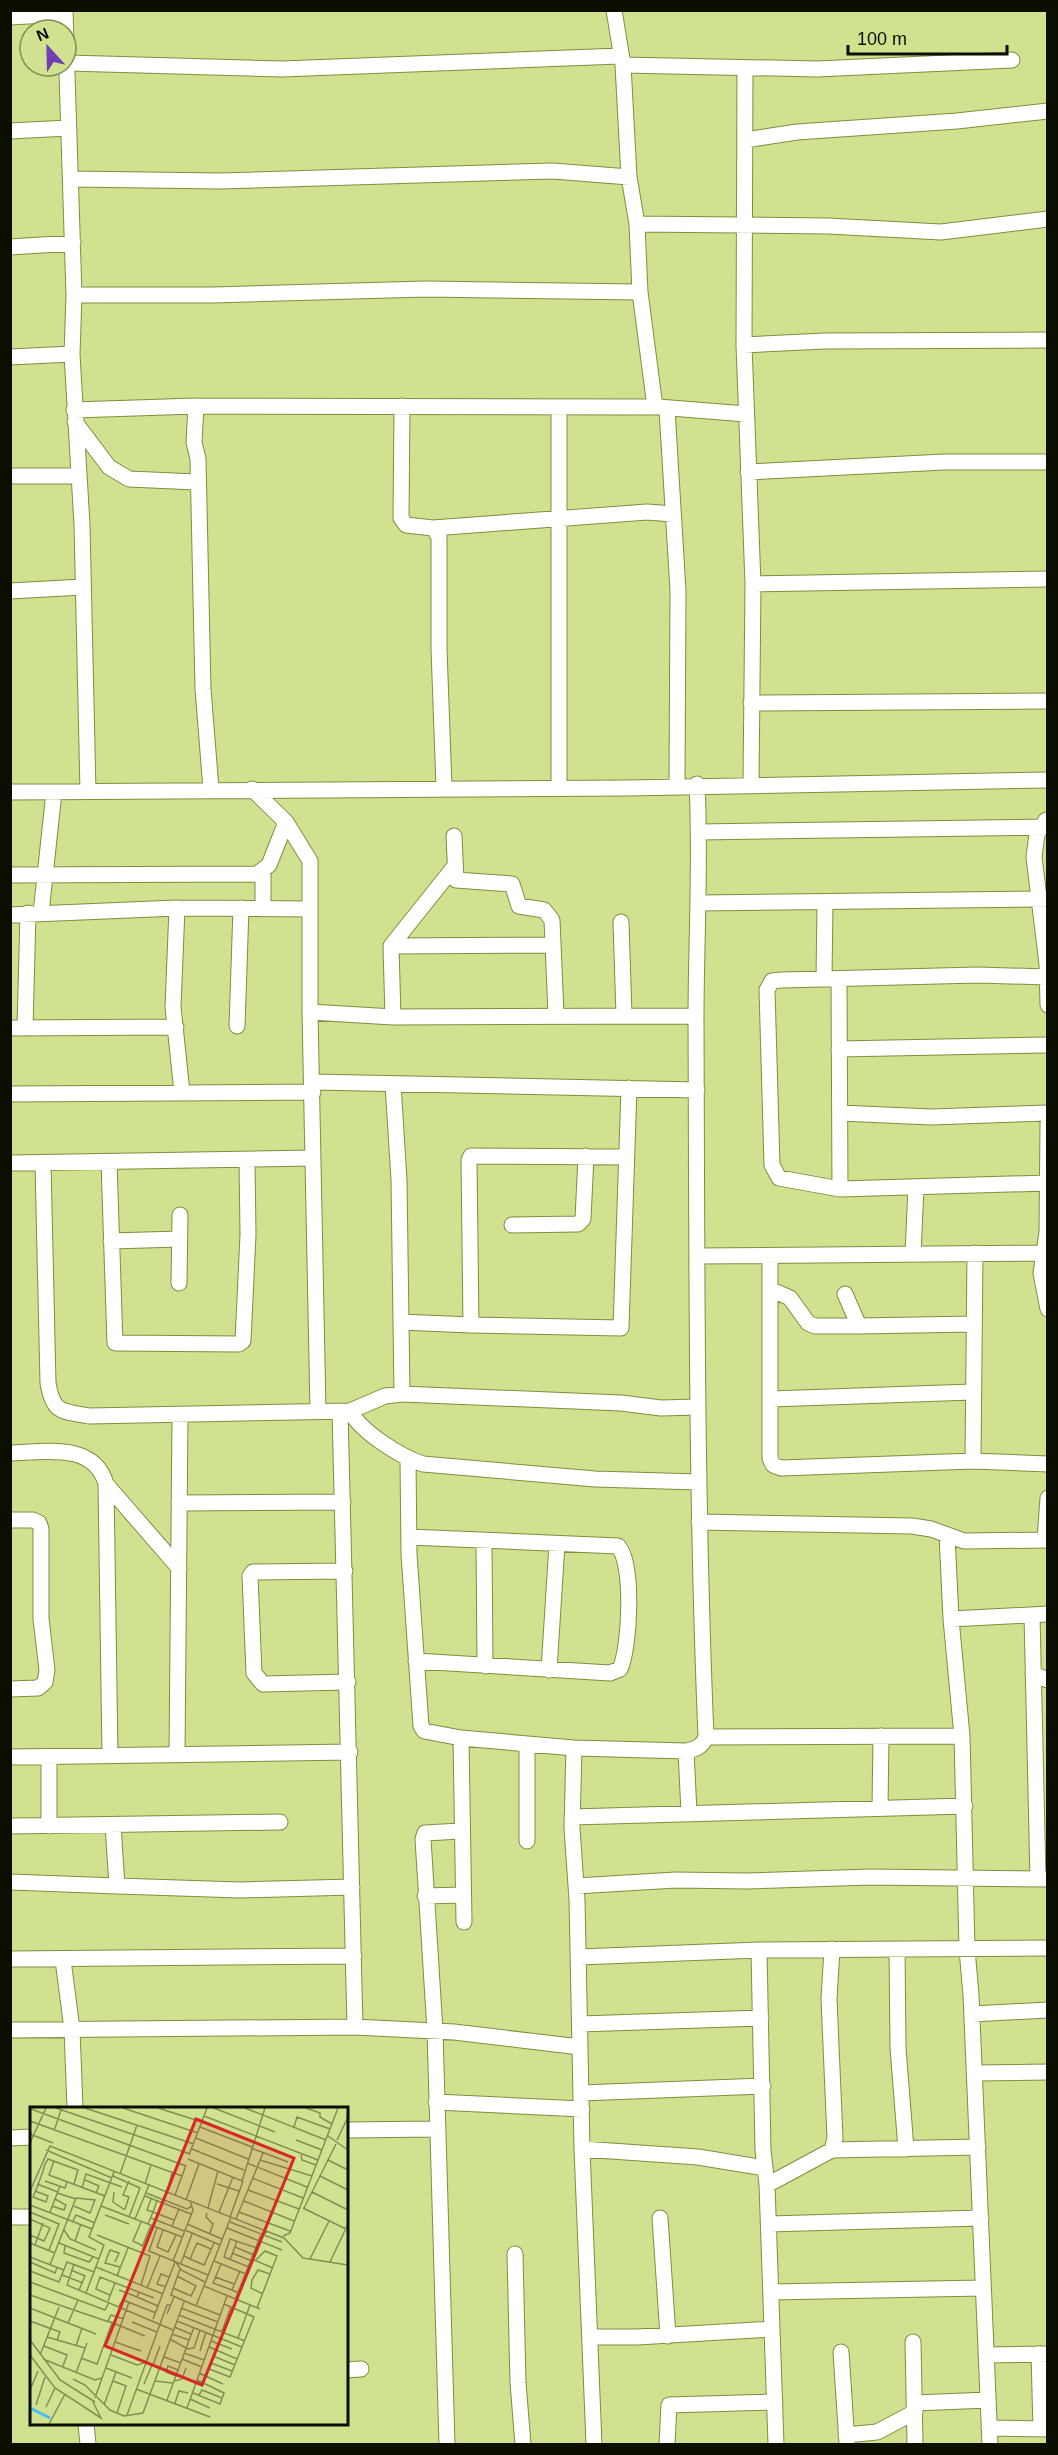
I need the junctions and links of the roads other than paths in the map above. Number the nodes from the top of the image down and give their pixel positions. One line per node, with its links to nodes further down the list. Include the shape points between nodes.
1 (614, 10): 4 (street)
2 (65, 12): 3 (street)
3 (10, 17)
4 (621, 60): 6 (street, via 282,69); 7 (street); 13 (street)
5 (1012, 60): 7 (street, via 817,69)
6 (78, 63)
7 (745, 68): 12 (street)
8 (68, 78): 10 (street)
9 (1047, 111): 12 (street)
10 (68, 128): 11 (street); 14 (street)
11 (10, 131)
12 (744, 140): 17 (street)
13 (629, 177): 14 (street, via 553,171 222,181); 16 (street)
14 (71, 179): 18 (street)
15 (1047, 219): 17 (street, via 940,232 828,226)
16 (637, 224): 17 (street); 20 (street)
17 (745, 227): 23 (street)
18 (73, 243): 19 (street); 21 (street)
19 (10, 247)
20 (640, 292): 21 (street, via 426,289); 29 (street)
21 (74, 295): 24 (street)
22 (1047, 340): 23 (street)
23 (744, 345): 30 (street)
24 (72, 354): 25 (street); 31 (street)
25 (10, 357)
26 (196, 406): 27 (street); 31 (street); 36 (street)
27 (402, 406): 28 (street); 39 (street, via 401,518 406,525)
28 (560, 408): 29 (street); 38 (street)
29 (661, 408): 30 (street); 37 (street)
30 (746, 414): 33 (street)
31 (75, 416): 35 (street); 36 (street, via 109,467 129,479)
32 (1047, 462): 33 (street, via 944,462)
33 (748, 472): 41 (street)
34 (10, 476): 35 (street)
35 (79, 476): 42 (street)
36 (196, 482): 52 (street, via 203,689)
37 (673, 514): 38 (street, via 647,512); 49 (street, via 678,591)
38 (560, 520): 39 (street); 51 (street)
39 (434, 528): 50 (street, via 440,537)
40 (1047, 579): 41 (street)
41 (753, 584): 45 (street)
42 (83, 587): 43 (street); 56 (street)
43 (10, 591)
44 (1047, 701): 45 (street)
45 (751, 703): 48 (street)
46 (1047, 780): 48 (street)
47 (697, 784): 48 (street); 49 (street); 59 (street)
48 (751, 784)
49 (677, 785): 51 (street)
50 (444, 787): 51 (street); 53 (street)
51 (559, 787)
52 (211, 789): 53 (street); 56 (street)
53 (252, 789): 57 (street)
54 (10, 792): 55 (street)
55 (54, 792): 56 (street); 63 (street)
56 (88, 792)
57 (286, 822): 62 (street); 71 (street, via 310,861)
58 (1045, 824): 59 (street); 65 (street, via 1037,834 1034,857)
59 (699, 832): 66 (street)
60 (454, 836): 61 (street)
61 (454, 867): 75 (street, via 458,881 512,884 519,906 544,910 552,920); 76 (street)
62 (263, 871): 63 (street); 70 (street)
63 (46, 874): 64 (street); 72 (street)
64 (10, 875)
65 (1044, 899): 67 (street); 77 (street)
66 (698, 903): 67 (street); 83 (street)
67 (825, 903): 78 (street)
68 (177, 908): 69 (street); 72 (street); 86 (street, via 173,952)
69 (241, 908): 70 (street); 85 (street)
70 (263, 909): 71 (street)
71 (309, 909): 80 (street)
72 (34, 913): 73 (street); 87 (street)
73 (10, 915)
74 (621, 922): 82 (street)
75 (553, 945): 76 (street); 81 (street)
76 (391, 946): 84 (street)
77 (1047, 977): 78 (street); 79 (street)
78 (831, 979): 89 (street); 108 (street, via 772,981 767,990 772,1165 779,1178)
79 (1047, 1005)
80 (310, 1012): 84 (street); 91 (street)
81 (556, 1014): 82 (street); 84 (street)
82 (624, 1016): 83 (street)
83 (696, 1016): 93 (street)
84 (393, 1017)
85 (237, 1026)
86 (176, 1027): 87 (street); 94 (street)
87 (18, 1028)
88 (1047, 1045): 89 (street)
89 (839, 1049): 96 (street)
90 (393, 1084): 91 (street); 92 (street); 122 (street)
91 (313, 1087): 94 (street); 101 (street)
92 (629, 1088): 93 (street); 100 (street)
93 (697, 1090): 116 (street)
94 (182, 1092): 95 (street)
95 (10, 1094)
96 (840, 1113): 97 (street, via 930,1117); 108 (street)
97 (1047, 1113)
98 (1047, 1123): 106 (street)
99 (586, 1156): 100 (street); 110 (street, via 583,1219 578,1224); 124 (street, via 471,1155)
100 (626, 1157): 124 (street, via 621,1328)
101 (312, 1158): 102 (street); 130 (street)
102 (247, 1160): 103 (street); 112 (street, via 248,1235 242,1343 115,1343)
103 (109, 1162): 105 (street); 112 (street)
104 (10, 1163): 105 (street)
105 (43, 1164): 132 (street, via 51,1401 57,1409 89,1416)
106 (1047, 1183): 107 (street); 114 (street)
107 (916, 1187): 108 (street); 115 (street)
108 (840, 1189)
109 (180, 1215): 111 (street)
110 (512, 1225)
111 (179, 1239): 112 (street); 118 (street)
112 (111, 1241)
113 (975, 1253): 114 (street); 115 (street); 123 (street)
114 (1043, 1253): 121 (street)
115 (913, 1254): 117 (street)
116 (698, 1256): 117 (street); 129 (street)
117 (770, 1256): 119 (street)
118 (179, 1283)
119 (770, 1289): 125 (street, via 790,1298 808,1323 815,1326); 128 (street)
120 (845, 1294): 125 (street)
121 (1047, 1310)
122 (401, 1322): 124 (street); 127 (street)
123 (973, 1324): 125 (street); 126 (street)
124 (471, 1325)
125 (858, 1326)
126 (972, 1392): 128 (street); 135 (street)
127 (402, 1394): 129 (street); 131 (street)
128 (771, 1399): 135 (street, via 770,1458 773,1465 781,1468)
129 (698, 1407): 137 (street)
130 (318, 1411): 131 (street); 132 (street)
131 (345, 1411): 134 (street); 140 (street)
132 (180, 1415): 141 (street)
133 (10, 1453): 138 (street, via 68,1452 85,1456 103,1472)
134 (408, 1460): 137 (street, via 595,1479); 145 (street)
135 (973, 1461): 136 (street)
136 (1047, 1464)
137 (698, 1482): 143 (street)
138 (106, 1484): 149 (street); 170 (street)
139 (1047, 1498): 146 (street)
140 (343, 1502): 141 (street); 150 (street)
141 (180, 1503): 149 (street)
142 (10, 1520): 159 (street, via 33,1520 41,1529 41,1619 47,1670 45,1682 38,1688)
143 (699, 1522): 144 (street, via 912,1526); 162 (street)
144 (947, 1536): 146 (street, via 980,1542); 153 (street)
145 (409, 1537): 147 (street); 154 (street)
146 (1046, 1540)
147 (484, 1541): 148 (street); 155 (street)
148 (557, 1544): 156 (street); 156 (street, via 618,1546 623,1551 628,1644 620,1669 610,1673)
149 (179, 1568): 169 (street)
150 (345, 1571): 158 (street); 158 (street, via 253,1572 250,1576 254,1673 258,1681)
151 (1047, 1614): 152 (street)
152 (1032, 1615): 153 (street); 157 (street)
153 (951, 1619): 161 (street)
154 (416, 1661): 155 (street); 163 (street, via 424,1731)
155 (485, 1665): 156 (street)
156 (549, 1670)
157 (1040, 1677): 168 (street)
158 (348, 1682): 167 (street)
159 (10, 1689)
160 (881, 1736): 161 (street); 162 (street); 174 (street)
161 (962, 1736): 173 (street)
162 (706, 1737): 166 (street, via 698,1749)
163 (461, 1738): 164 (street); 182 (street)
164 (527, 1744): 165 (street); 183 (street)
165 (574, 1748): 166 (street); 177 (street)
166 (686, 1751): 175 (street)
167 (350, 1752): 169 (street); 189 (street)
168 (1041, 1752): 176 (street)
169 (177, 1755): 170 (street)
170 (110, 1756): 172 (street)
171 (10, 1757): 172 (street)
172 (49, 1757): 181 (street)
173 (965, 1806): 174 (street); 184 (street)
174 (880, 1808): 175 (street)
175 (689, 1813): 177 (street)
176 (1042, 1817): 185 (street)
177 (572, 1818): 188 (street)
178 (280, 1822): 179 (street)
179 (113, 1825): 181 (street); 187 (street)
180 (10, 1826): 181 (street)
181 (49, 1826)
182 (461, 1831): 190 (street); 191 (street, via 425,1833)
183 (527, 1840)
184 (966, 1878): 185 (street); 188 (street, via 676,1880); 196 (street)
185 (1043, 1879)
186 (10, 1882): 187 (street)
187 (117, 1886): 189 (street, via 240,1890)
188 (576, 1886): 199 (street)
189 (352, 1887): 198 (street)
190 (463, 1895): 191 (street); 192 (street)
191 (425, 1896): 209 (street)
192 (464, 1922)
193 (1047, 1948): 196 (street)
194 (832, 1949): 195 (street); 197 (street); 225 (street)
195 (897, 1949): 196 (street); 224 (street, via 898,2048)
196 (967, 1949): 203 (street)
197 (759, 1950): 199 (street); 204 (street)
198 (354, 1956): 201 (street); 206 (street)
199 (579, 1958): 205 (street)
200 (10, 1959): 201 (street)
201 (63, 1960): 207 (street)
202 (1047, 2010): 203 (street)
203 (972, 2014): 212 (street)
204 (761, 2018): 205 (street); 213 (street)
205 (580, 2024): 210 (street)
206 (355, 2027): 207 (street); 209 (street)
207 (72, 2029): 208 (street); 216 (street)
208 (10, 2030)
209 (435, 2031): 210 (street); 215 (street)
210 (580, 2047): 214 (street)
211 (1047, 2072): 212 (street)
212 (975, 2073): 222 (street)
213 (763, 2086): 214 (street); 226 (street)
214 (581, 2093): 217 (street)
215 (436, 2102): 217 (street); 218 (street)
216 (75, 2107)
217 (582, 2109): 223 (street)
218 (437, 2128): 219 (street); 251 (street)
219 (348, 2130)
220 (30, 2137): 221 (street)
221 (10, 2138)
222 (978, 2147): 224 (street); 231 (street)
223 (582, 2149): 226 (street, via 698,2157); 238 (street)
224 (906, 2149): 225 (street)
225 (832, 2150): 227 (street)
226 (765, 2168): 227 (street)
227 (767, 2185): 232 (street)
228 (10, 2217): 229 (street)
229 (30, 2217)
230 (660, 2218): 237 (street)
231 (981, 2218): 232 (street); 234 (street)
232 (769, 2224): 235 (street)
233 (515, 2254): 252 (street, via 518,2383)
234 (983, 2288): 235 (street); 242 (street)
235 (771, 2292): 236 (street)
236 (772, 2329): 237 (street); 244 (street)
237 (668, 2336): 238 (street)
238 (590, 2337): 253 (street)
239 (913, 2342): 245 (street)
240 (841, 2352): 249 (street)
241 (1043, 2354): 242 (street); 248 (street)
242 (986, 2355): 243 (street)
243 (988, 2400): 245 (street); 247 (street)
244 (775, 2402): 254 (street, via 669,2405); 255 (street)
245 (915, 2408): 249 (street, via 877,2432); 256 (street)
246 (86, 2425): 250 (street)
247 (989, 2428): 248 (street); 257 (street)
248 (1044, 2429)
249 (847, 2440)
250 (87, 2445)
251 (447, 2445)
252 (524, 2445)
253 (594, 2445)
254 (667, 2445)
255 (776, 2445)
256 (915, 2445)
257 (990, 2445)

